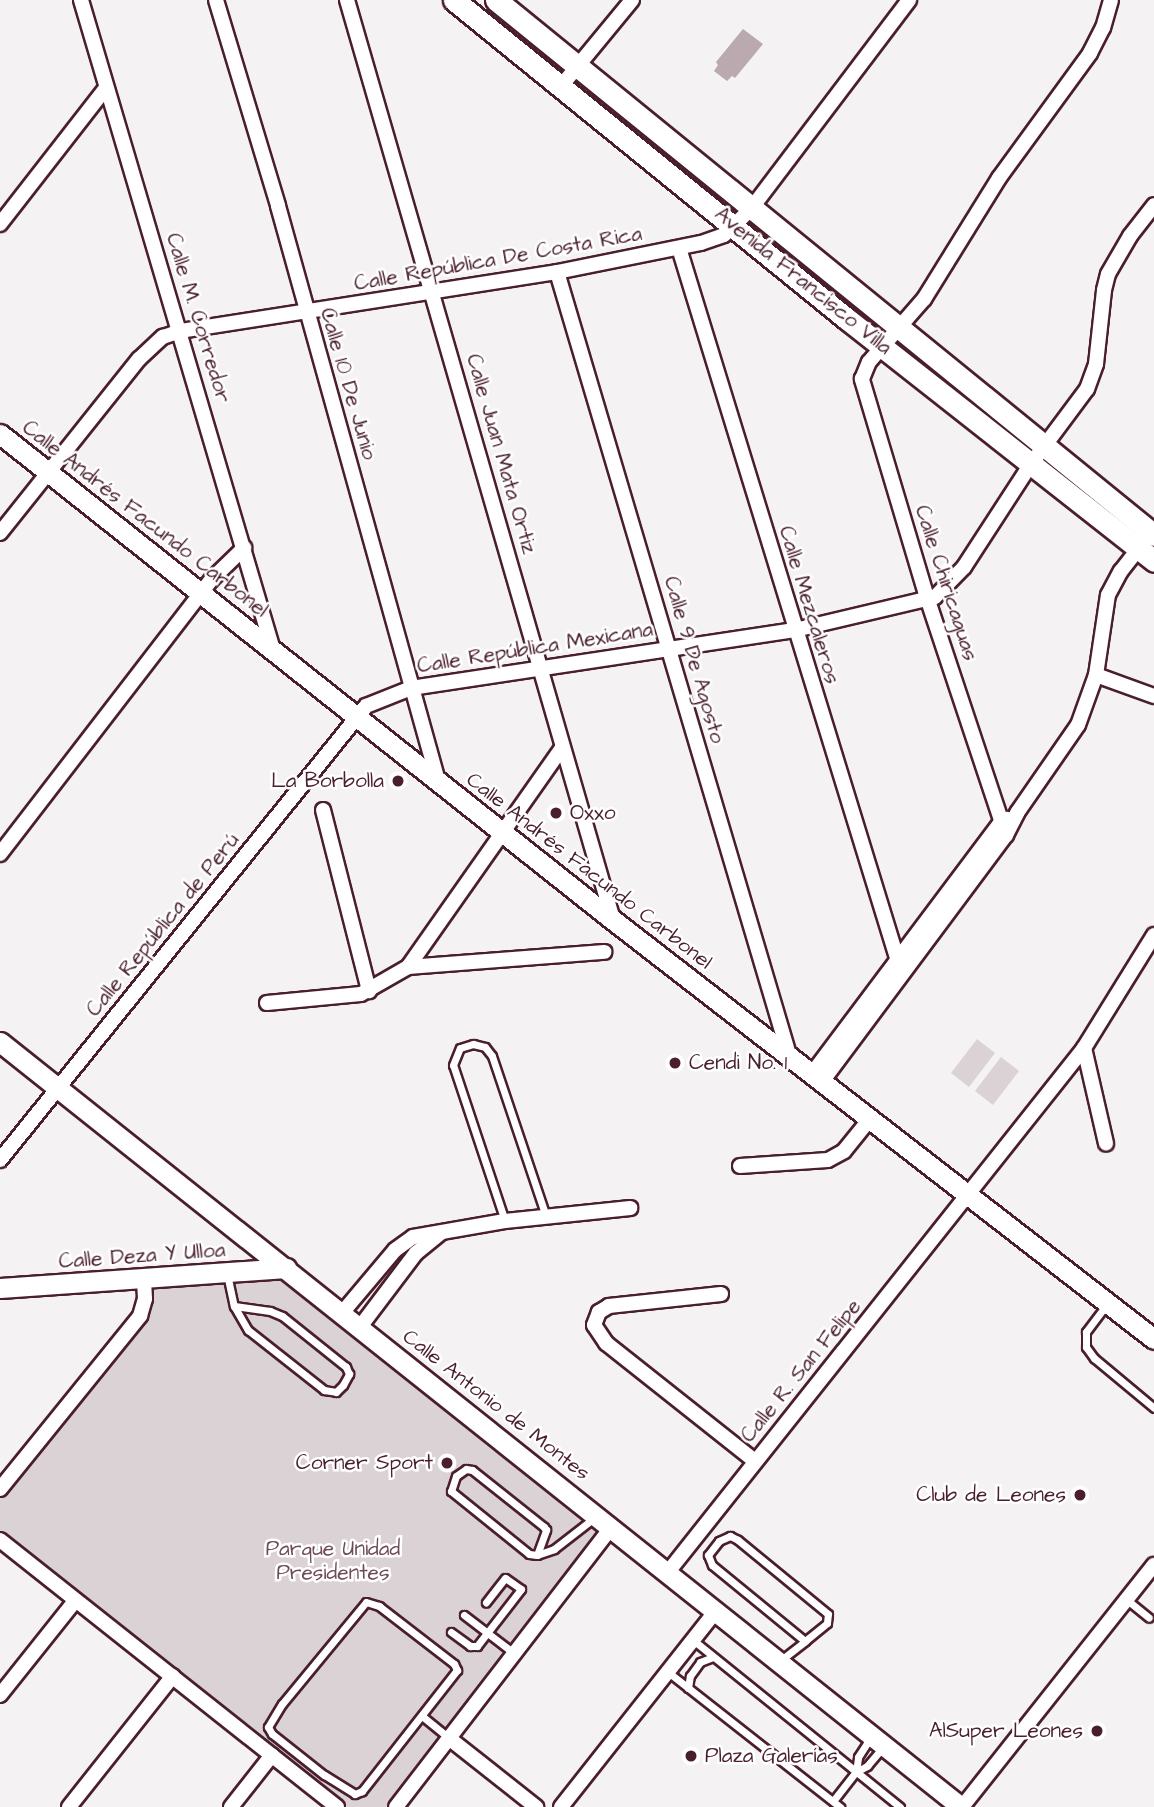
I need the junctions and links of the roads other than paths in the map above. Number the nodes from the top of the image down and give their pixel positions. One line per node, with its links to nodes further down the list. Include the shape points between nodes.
1 (81, 0): 12 (street, Calle M. Corredor)
2 (216, 0): 20 (street, Calle 10 De Junio, via 278,205)
3 (347, 0): 19 (street, Calle Juan Mata Ortiz)
4 (454, 0): 11 (main road, Avenida Francisco Villa)
5 (496, 0): 10 (main road, Avenida Francisco Villa)
6 (632, 0): 10 (street)
7 (890, 0): 9 (street)
8 (1111, 0): 21 (street, Calle Chiricaguas, via 1090,54 1022,145 938,278)
9 (906, 6): 14 (street)
10 (577, 66): 11 (street); 14 (main road, Avenida Francisco Villa)
11 (562, 85): 16 (main road, Avenida Francisco Villa)
12 (106, 88): 15 (street); 22 (street, Calle M. Corredor)
13 (1154, 205): 25 (street, via 1108,274 1096,363 1087,389)
14 (751, 209): 16 (street); 21 (main road, Avenida Francisco Villa)
15 (0, 224)
16 (736, 226): 17 (street, Calle República De Costa Rica, via 713,240); 23 (main road, Avenida Francisco Villa)
17 (679, 248): 18 (street, Calle República De Costa Rica); 32 (street, Calle Mezcaleros)
18 (557, 272): 19 (street, Calle República De Costa Rica); 33 (street, Calle 9 De Agosto)
19 (432, 293): 20 (street, Calle República De Costa Rica); 35 (street, Calle Juan Mata Ortiz)
20 (305, 313): 22 (street, Calle República De Costa Rica); 37 (street, Calle 10 De Junio)
21 (899, 330): 23 (street, Calle Chiricaguas); 25 (main road, Avenida Francisco Villa)
22 (180, 331): 26 (street, via 149,348); 29 (street, Calle M. Corredor)
23 (884, 347): 25 (main road, Avenida Francisco Villa); 31 (street, Calle Chiricaguas, via 866,367 862,385)
24 (0, 434): 26 (main road, Calle Andrés Facundo Carbonel)
25 (1038, 456): 28 (main road, Avenida Francisco Villa); 31 (street, via 964,567)
26 (49, 472): 27 (street); 30 (main road, Calle Andrés Facundo Carbonel)
27 (0, 533)
28 (1150, 541): 36 (street, via 1108,595)
29 (244, 548): 30 (street); 34 (street, Calle M. Corredor)
30 (201, 593): 34 (main road, Calle Andrés Facundo Carbonel); 45 (street)
31 (928, 601): 32 (street, Calle República Mexicana); 43 (street, Calle Chiricaguas)
32 (795, 630): 33 (street, Calle República Mexicana); 49 (street, Calle Mezcaleros)
33 (670, 648): 35 (street, Calle República Mexicana); 56 (street, Calle 9 De Agosto)
34 (273, 650): 39 (main road, Calle Andrés Facundo Carbonel)
35 (539, 668): 37 (street, Calle República Mexicana); 40 (street, Calle Juan Mata Ortiz)
36 (1096, 675): 38 (street); 43 (street, via 1078,724)
37 (411, 688): 39 (street, Calle República Mexicana, via 386,695); 41 (street, Calle 10 De Junio)
38 (1154, 696)
39 (356, 715): 41 (main road, Calle Andrés Facundo Carbonel); 58 (street, Calle República de Perú)
40 (562, 748): 44 (street); 46 (street, Calle Juan Mata Ortiz)
41 (438, 781): 44 (main road, Calle Andrés Facundo Carbonel)
42 (323, 810): 52 (street)
43 (1004, 829): 49 (street); 51 (street)
44 (501, 831): 46 (main road, Calle Andrés Facundo Carbonel); 50 (street)
45 (0, 854)
46 (613, 920): 56 (main road, Calle Andrés Facundo Carbonel)
47 (1152, 944): 55 (street, Calle R. San Felipe)
48 (604, 952): 50 (street)
49 (897, 959): 51 (street, Calle Mezcaleros); 57 (street)
50 (408, 967): 52 (street)
51 (902, 974): 57 (street)
52 (369, 991): 53 (street)
53 (267, 1003)
54 (0, 1042): 58 (main road, Calle Antonio de Montes)
55 (1084, 1048): 60 (street); 63 (street, Calle R. San Felipe)
56 (790, 1059): 57 (main road, Calle Andrés Facundo Carbonel)
57 (816, 1079): 59 (main road, Calle Andrés Facundo Carbonel)
58 (58, 1087): 61 (street, Calle República de Perú); 68 (main road, Calle Antonio de Montes)
59 (869, 1120): 62 (street, via 844,1151 828,1160); 63 (main road, Calle Andrés Facundo Carbonel)
60 (1106, 1143)
61 (0, 1160)
62 (740, 1166)
63 (968, 1196): 73 (main road, Calle Andrés Facundo Carbonel); 79 (street, Calle R. San Felipe)
64 (630, 1208): 65 (street)
65 (546, 1216): 66 (street); 66 (lane, via 492,1056 485,1047 472,1044 460,1048 453,1065)
66 (505, 1221): 67 (street)
67 (444, 1230): 75 (street, via 406,1241); 76 (street, via 416,1253)
68 (286, 1268): 69 (main road, Calle Deza Y Ulloa); 75 (main road, Calle Antonio de Montes)
69 (226, 1273): 70 (main road, Calle Deza Y Ulloa); 74 (lane)
70 (144, 1279): 71 (main road, Calle Deza Y Ulloa); 80 (street, via 140,1316)
71 (0, 1288)
72 (721, 1294): 79 (street, via 609,1306 599,1312 594,1325 606,1343)
73 (1107, 1303): 77 (main road, Calle Andrés Facundo Carbonel); 78 (lane, via 1086,1332 1086,1347)
74 (234, 1306): 74 (lane, via 248,1330 324,1391 336,1392 343,1385 349,1374 346,1367 282,1316)
75 (342, 1313): 76 (main road, Calle Antonio de Montes)
76 (360, 1327): 81 (main road, Calle Antonio de Montes)
77 (1154, 1339)
78 (1154, 1409)
79 (755, 1461): 82 (street, Calle R. San Felipe)
80 (0, 1489)
81 (597, 1515): 83 (main road, Calle Antonio de Montes); 86 (lane, via 554,1549)
82 (704, 1526): 85 (lane); 88 (street, Calle R. San Felipe)
83 (612, 1527): 88 (main road, Calle Antonio de Montes); 99 (street)
84 (0, 1540): 90 (street)
85 (719, 1541): 98 (lane, via 710,1552 712,1564); 98 (lane, via 730,1536 738,1539 827,1612 827,1623)
86 (537, 1555): 86 (lane, via 524,1552 452,1491 456,1476 472,1470 544,1527)
87 (1154, 1565): 89 (street)
88 (668, 1572): 92 (main road, Calle Antonio de Montes)
89 (1126, 1600): 94 (lane); 120 (street)
90 (75, 1601): 103 (street); 105 (street)
91 (486, 1602): 96 (lane, via 505,1578 522,1589)
92 (715, 1612): 97 (street); 101 (main road, Calle Antonio de Montes)
93 (464, 1615): 96 (lane)
94 (1149, 1618)
95 (451, 1632): 96 (lane, via 472,1647)
96 (487, 1632): 99 (lane)
97 (693, 1640): 100 (lane); 102 (street)
98 (805, 1642): 101 (lane)
99 (515, 1654): 107 (street)
100 (713, 1657): 104 (lane, via 700,1662); 110 (lane)
101 (779, 1662): 108 (main road, Calle Antonio de Montes)
102 (668, 1672): 104 (lane); 117 (street)
103 (173, 1676): 109 (street); 112 (street)
104 (688, 1688): 111 (lane)
105 (0, 1695)
106 (422, 1716): 106 (lane, via 455,1676 456,1665 370,1602 361,1605 268,1727 314,1767 355,1794); 107 (lane)
107 (450, 1739): 115 (street); 116 (street)
108 (877, 1741): 110 (lane, via 867,1766); 110 (lane, via 858,1758); 120 (main road, Calle Antonio de Montes)
109 (272, 1755): 113 (street); 114 (street)
110 (856, 1772): 111 (lane); 119 (lane)
111 (833, 1801): 118 (lane)
112 (69, 1807)
113 (230, 1807)
114 (337, 1807)
115 (396, 1807)
116 (536, 1807)
117 (561, 1807)
118 (840, 1807)
119 (900, 1807)
120 (962, 1807)

